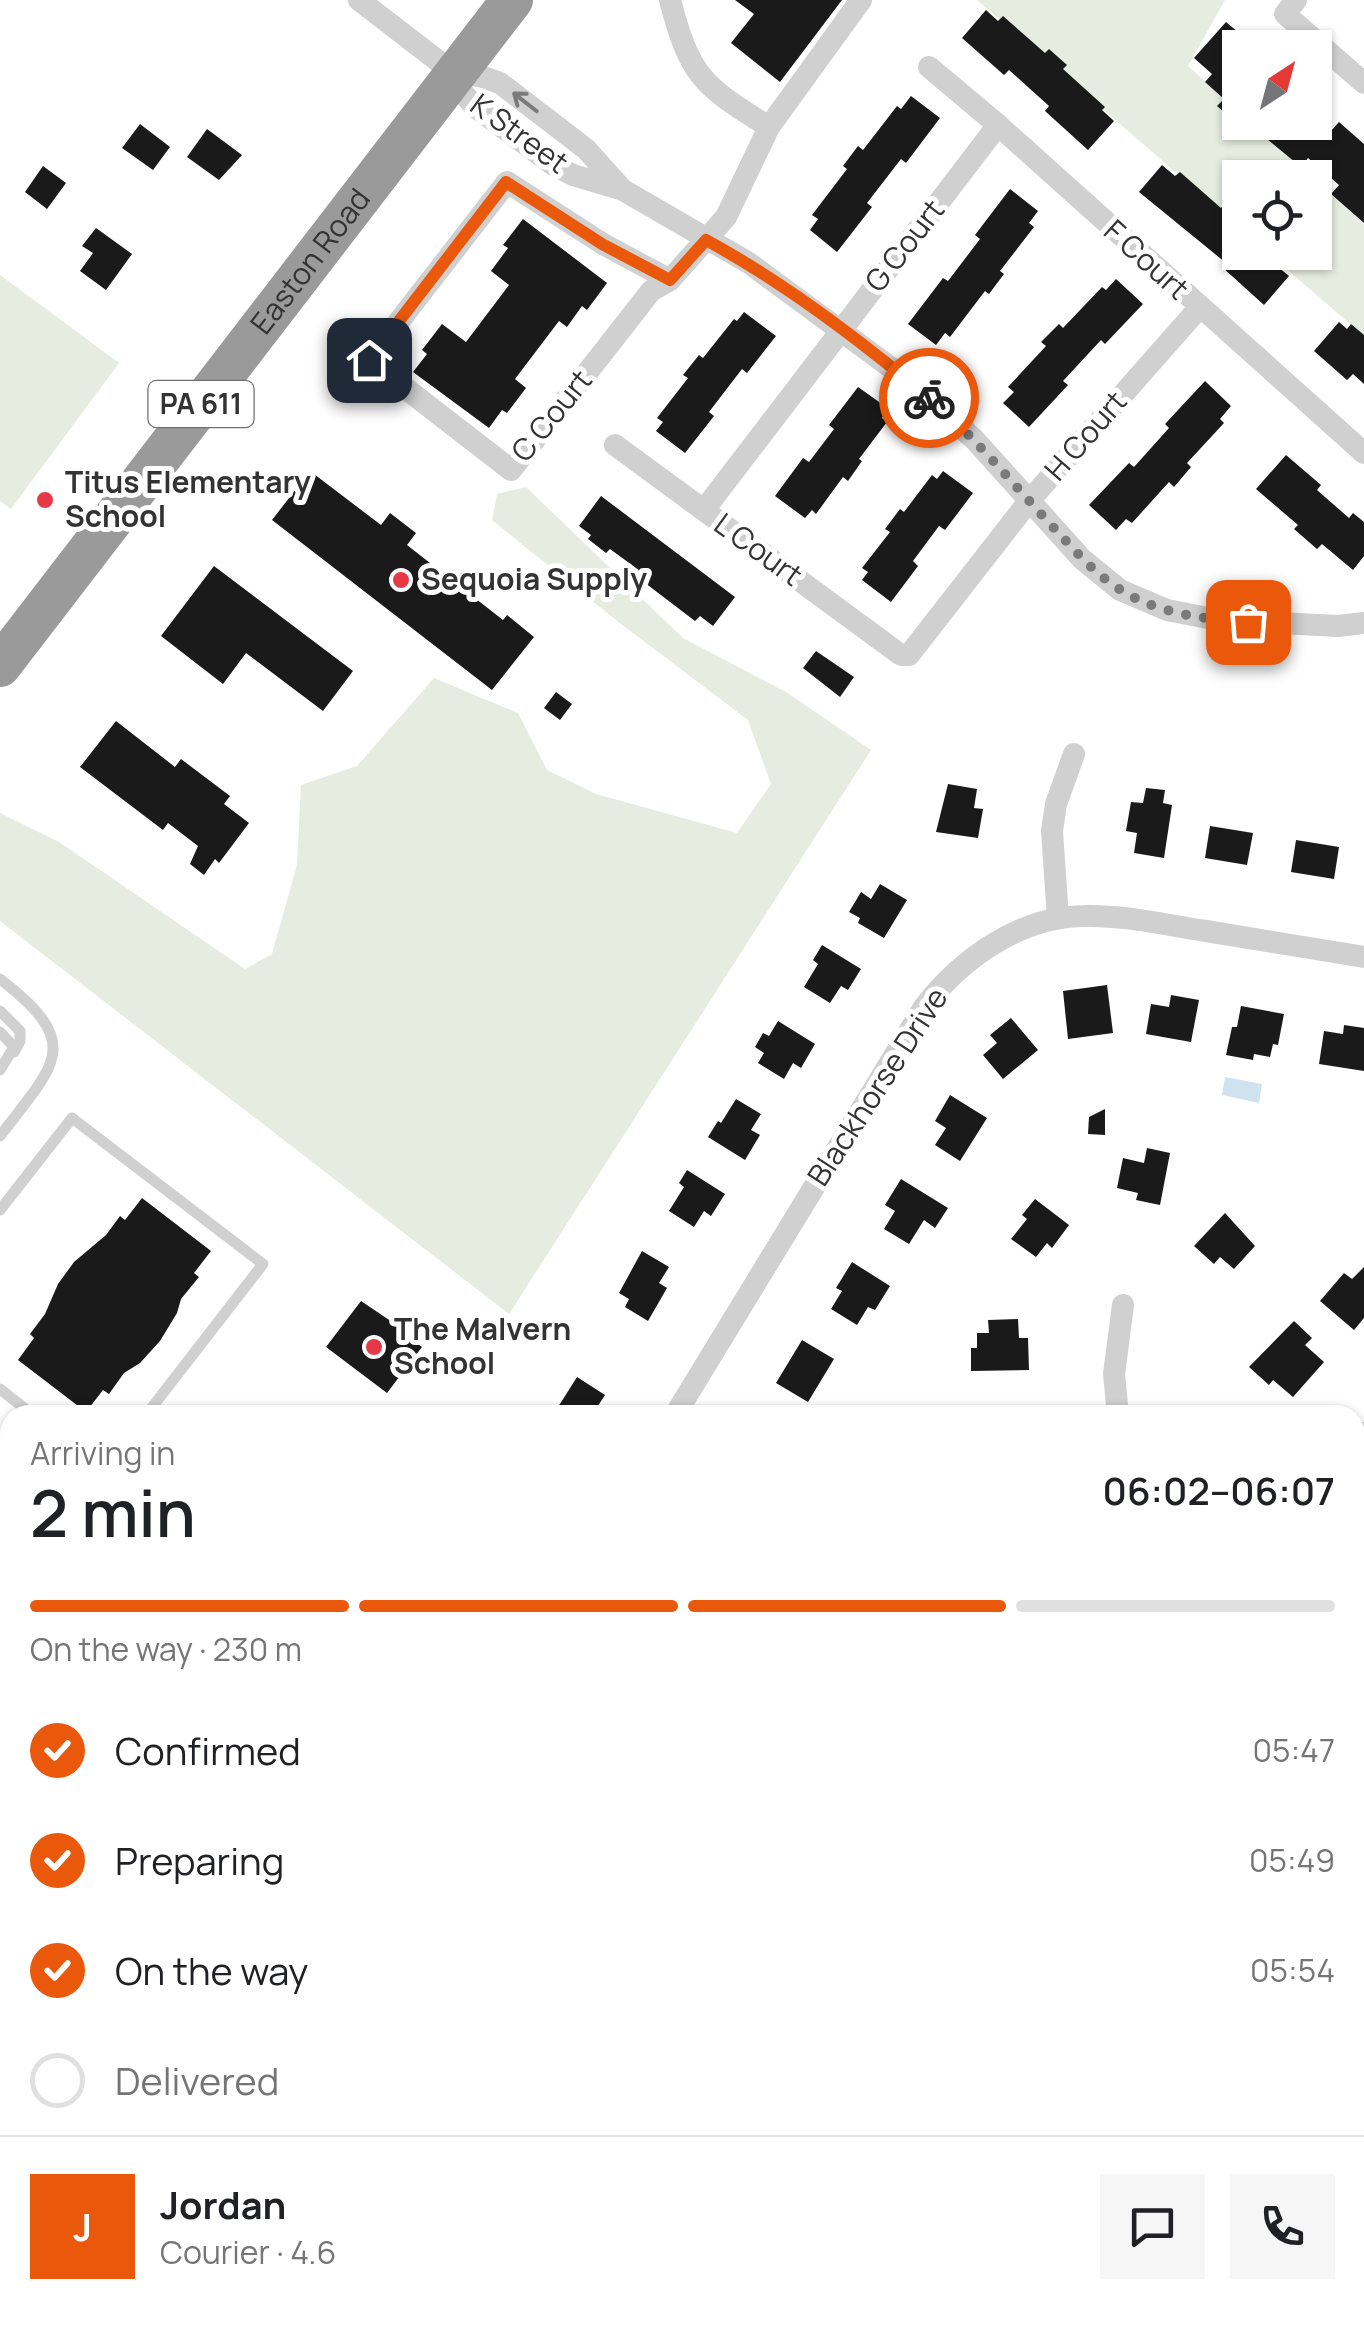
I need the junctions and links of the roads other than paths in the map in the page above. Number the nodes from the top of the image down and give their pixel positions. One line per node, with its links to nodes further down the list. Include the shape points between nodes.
1 (359, 0): 7 (street)
2 (512, 0): 7 (highway, Easton Road / PA 611)
3 (670, 0): 10 (street, via 683,50 702,79)
4 (861, 0): 10 (street, C Court)
5 (1296, 0): 8 (street, via 1285,14)
6 (929, 67): 9 (street, F Court)
7 (455, 74): 11 (street, K Street, one-way to 7, via 586,149 500,82); 11 (street, K Street, via 475,107 552,164); 22 (highway, Easton Road / PA 611)
8 (1364, 83)
9 (998, 126): 14 (street, F Court); 15 (street, G Court)
10 (769, 127): 12 (street, C Court, via 726,217)
11 (623, 190): 12 (street, K Street)
12 (706, 240): 13 (street, C Court); 15 (street, K Street)
13 (670, 280): 13 (street, C Court, via 651,291 511,470 369,360 506,182)
14 (1199, 308): 17 (street, F Court); 18 (street, H Court)
15 (841, 330): 18 (street, K Street, via 946,412); 19 (street, G Court)
16 (615, 444): 19 (street, L Court)
17 (1364, 453)
18 (1028, 501): 20 (street, K Street, via 1100,575 1153,605 1218,620); 21 (street, H Court, via 917,648)
19 (704, 510): 21 (street, L Court)
20 (1364, 623)
21 (901, 655)
22 (0, 666)
23 (1074, 754): 24 (street, via 1052,831)
24 (1058, 918): 25 (street, Blackhorse Drive, via 1111,916); 37 (street, Blackhorse Drive, via 994,944 940,986)
25 (1364, 958)
26 (0, 979): 31 (lane, via 42,1015 54,1048 43,1080)
27 (0, 1011): 29 (lane, via 20,1030)
28 (0, 1032): 29 (lane)
29 (14, 1052): 30 (lane)
30 (0, 1070)
31 (0, 1136)
32 (0, 1210): 36 (lane, via 72,1118 262,1264)
33 (1123, 1305): 38 (street)
34 (0, 1389): 35 (lane)
35 (20, 1405)
36 (154, 1405)
37 (681, 1405)
38 (1117, 1405)

